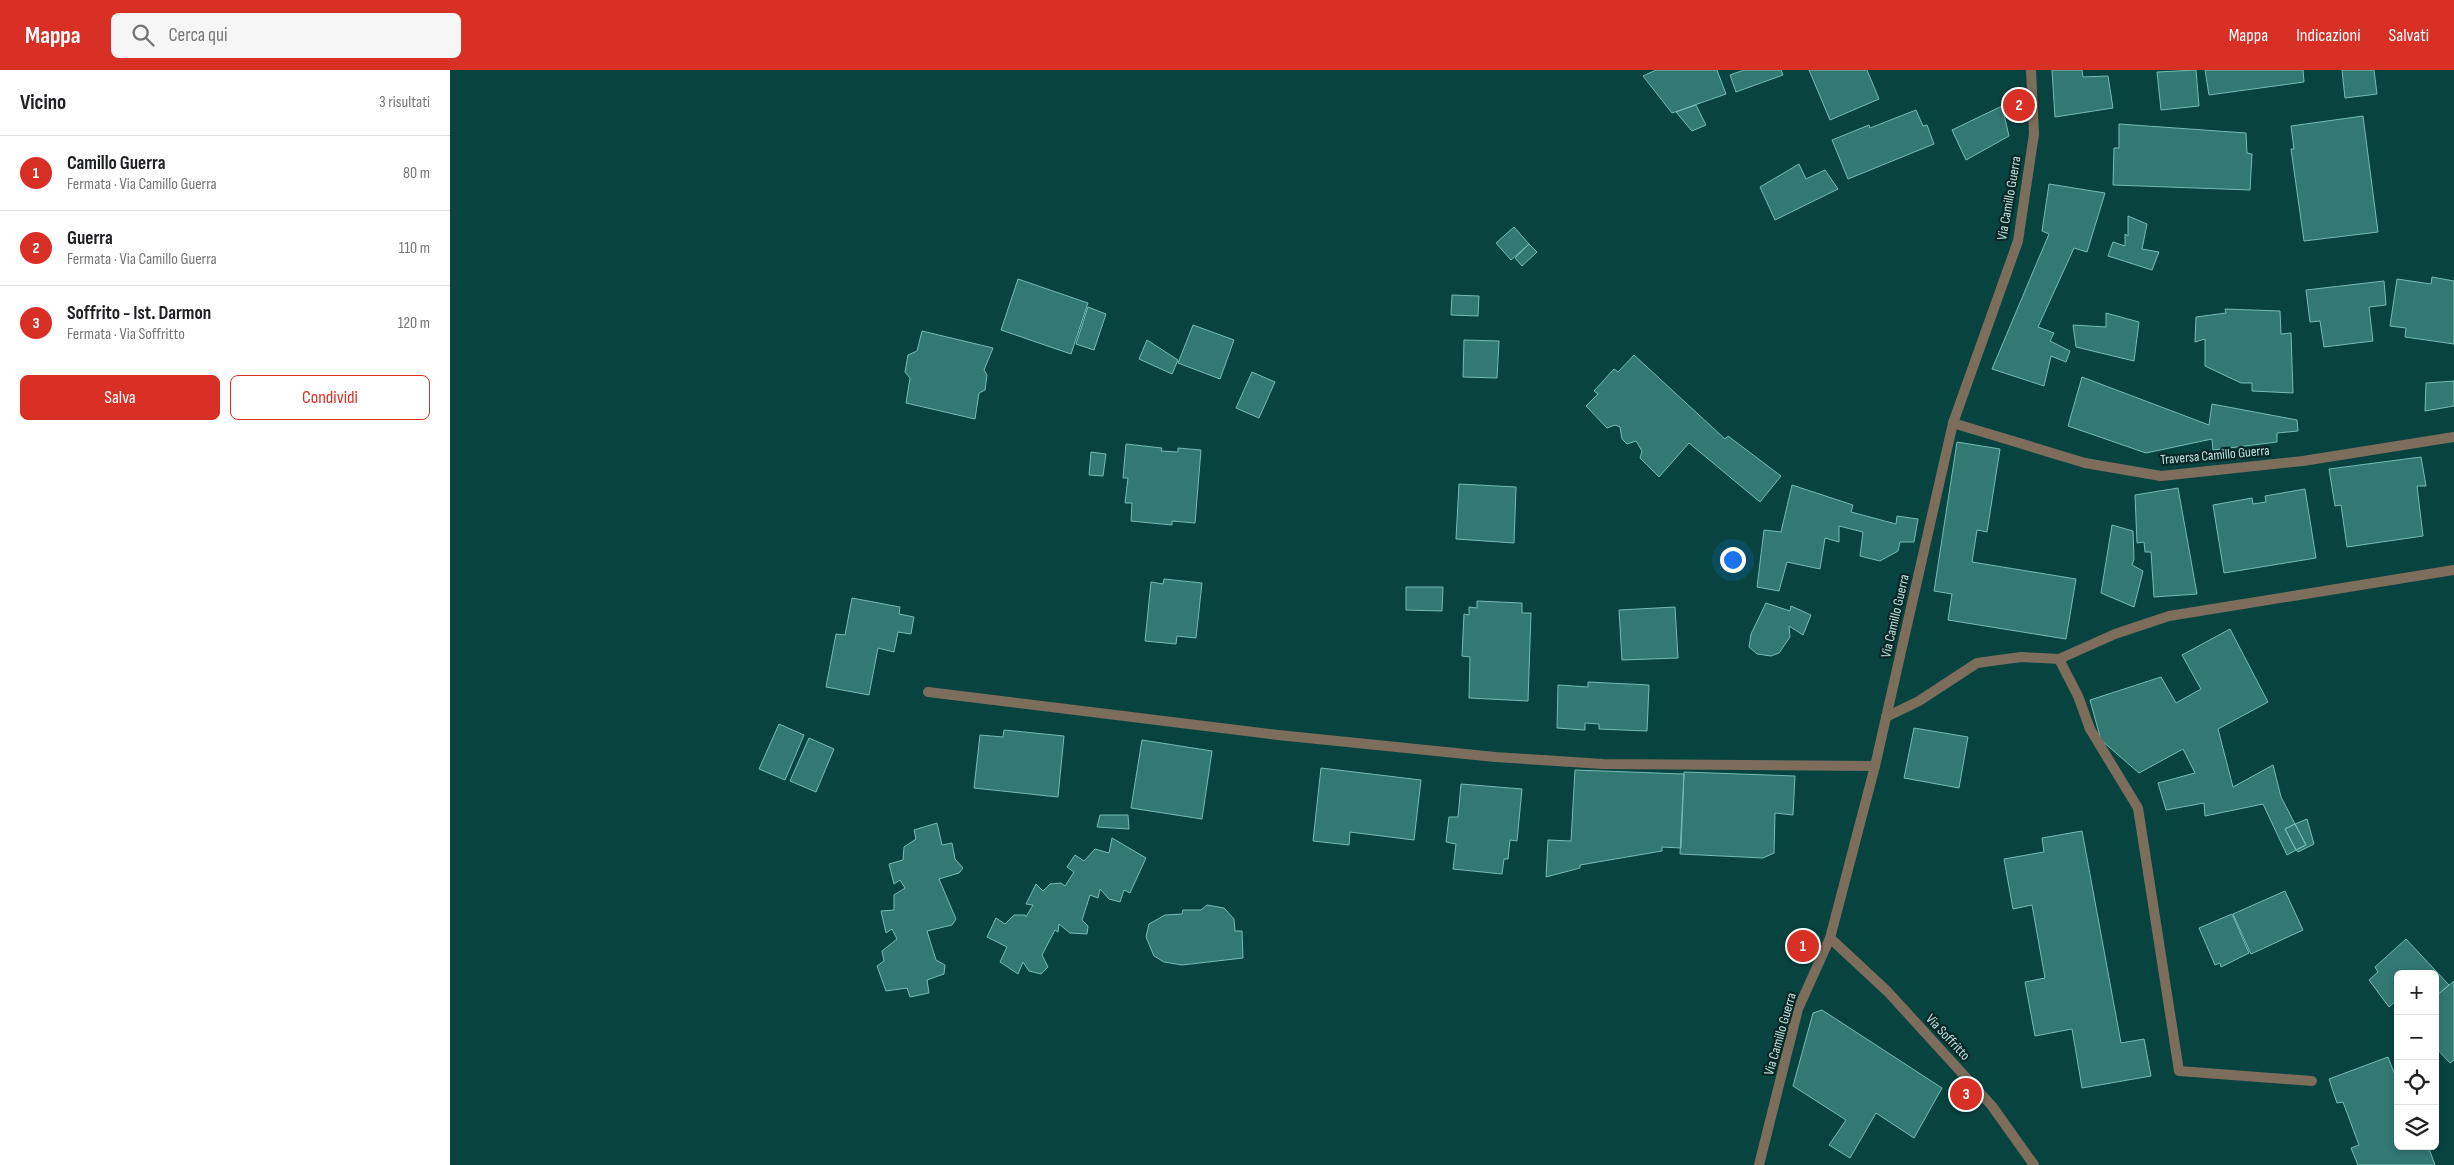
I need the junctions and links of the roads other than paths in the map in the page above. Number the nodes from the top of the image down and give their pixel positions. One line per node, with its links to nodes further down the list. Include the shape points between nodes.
1 (2031, 70): 2 (street, Via Camillo Guerra, via 2034,134 2018,241)
2 (1953, 423): 3 (street, Traversa Camillo Guerra, via 2085,463 2161,476 2303,461); 7 (street, Via Camillo Guerra)
3 (2454, 437)
4 (2454, 570): 5 (street, via 2169,616 2115,634)
5 (2059, 659): 7 (street, via 2021,657 1977,663 1919,701); 10 (street, via 2090,729 2138,808 2179,1071)
6 (928, 692): 8 (street, via 1278,735 1495,757 1603,764)
7 (1886, 717): 8 (street, Via Camillo Guerra)
8 (1875, 766): 9 (street, Via Camillo Guerra)
9 (1830, 938): 11 (street, Via Camillo Guerra, via 1798,1010); 12 (street, Via Soffritto, via 1888,992 1992,1106)
10 (2312, 1080)
11 (1759, 1165)
12 (2034, 1165)

